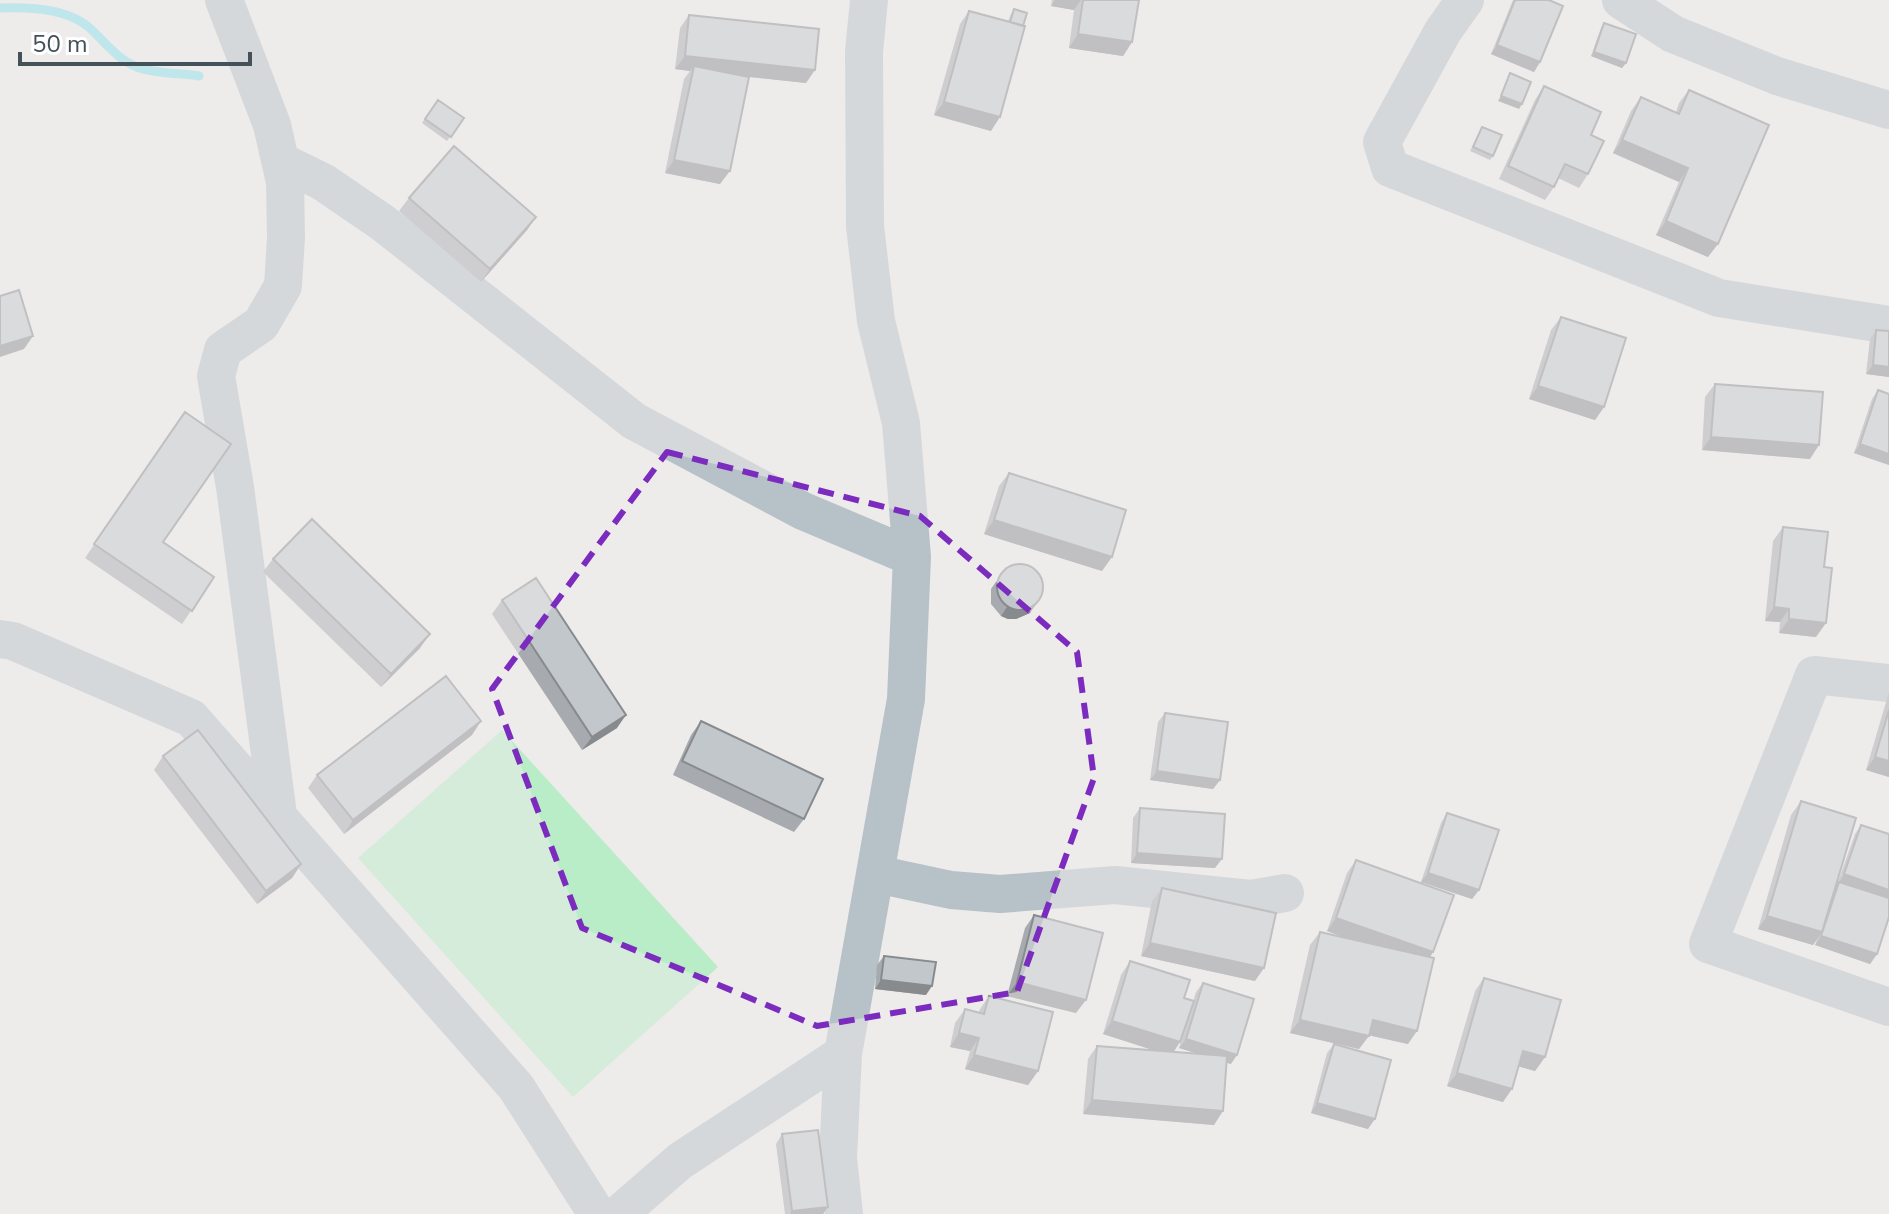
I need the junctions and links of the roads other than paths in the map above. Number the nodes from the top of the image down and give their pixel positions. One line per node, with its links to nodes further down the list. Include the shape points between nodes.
1 (224, 0): 6 (street, via 272,125)
2 (869, 0): 8 (street, via 864,52 865,226 876,321 901,423)
3 (1465, 0): 7 (street, via 1382,142 1390,168 1719,298)
4 (1621, 0): 5 (street, via 1673,34 1764,71)
5 (1889, 110)
6 (280, 161): 8 (street, via 323,182 383,223 634,421 803,511); 11 (street, via 285,182 283,286 261,324 223,350 216,376)
7 (1889, 325)
8 (912, 557): 12 (street, via 906,699)
9 (0, 639): 11 (street, via 191,718)
10 (1889, 683): 14 (street, via 1814,675 1708,944)
11 (278, 815): 16 (street, via 516,1087)
12 (876, 874): 13 (street, via 1000,894 1115,885 1251,899); 15 (street)
13 (1285, 893)
14 (1886, 996)
15 (843, 1054): 17 (street, via 680,1161); 18 (street, via 838,1158)
16 (597, 1214)
17 (619, 1214)
18 (844, 1214)

